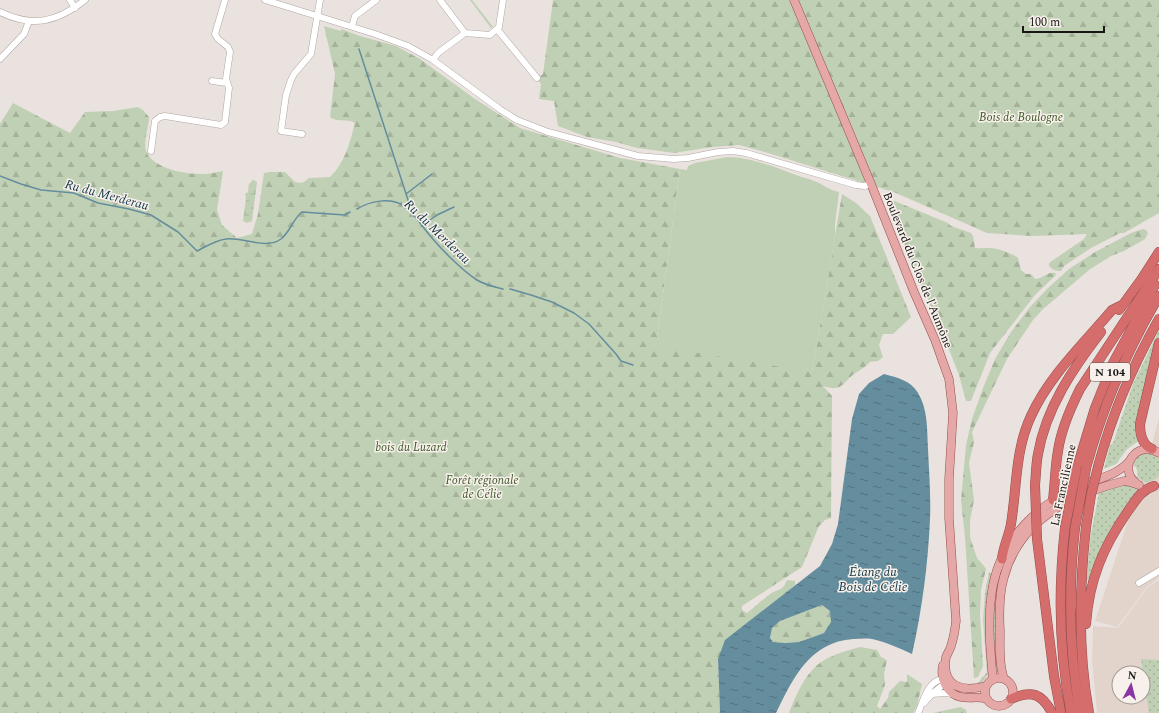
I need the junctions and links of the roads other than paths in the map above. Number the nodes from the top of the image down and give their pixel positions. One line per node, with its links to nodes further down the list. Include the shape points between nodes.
1 (70, 0): 10 (street)
2 (85, 0): 10 (street)
3 (225, 0): 21 (street, via 215,34 229,49)
4 (265, 0): 12 (street, Boulevard du Clos de l'Aumône)
5 (320, 0): 12 (street)
6 (376, 0): 14 (street, via 355,16)
7 (440, 0): 16 (street)
8 (503, 0): 15 (street)
9 (794, 0): 24 (main road)
10 (75, 8): 13 (street, via 55,18)
11 (0, 12): 13 (street, via 13,18)
12 (318, 16): 14 (street, Boulevard du Clos de l'Aumône); 22 (street, via 311,54 292,77 286,95 281,131)
13 (30, 21): 17 (street, via 24,34)
14 (352, 26): 18 (street, Boulevard du Clos de l'Aumône, via 398,42)
15 (497, 29): 16 (street, via 490,35); 19 (street)
16 (464, 33): 18 (street)
17 (0, 59)
18 (433, 60): 24 (street, Boulevard du Clos de l'Aumône, via 517,120 548,132 622,153 674,159 718,152 746,152 856,185)
19 (537, 78)
20 (212, 81): 21 (street)
21 (227, 82): 23 (street, via 229,88 225,122 221,125 160,117 155,121)
22 (302, 134)
23 (151, 151)
24 (871, 184): 44 (main road, Boulevard du Clos de l'Aumône, via 949,379 953,413 949,518 956,621 954,637 942,670)
25 (1159, 252): 29 (highway)
26 (1159, 269): 36 (highway, via 1072,404 1061,435)
27 (1159, 279): 37 (highway, La Francilienne / N 104, bridge, via 1113,363 1095,408 1076,471)
28 (1159, 296): 37 (highway, La Francilienne / N 104, bridge, via 1121,366 1103,412)
29 (1122, 305): 38 (highway, via 1112,310 1052,380 1030,416 1018,460 1010,529); 55 (highway, bridge, via 1082,357 1059,394 1038,454 1035,485 1037,539)
30 (1159, 319): 41 (highway, bridge, via 1122,392 1091,495 1080,585)
31 (1159, 343): 32 (highway, via 1140,424 1143,441 1146,446)
32 (1156, 451): 33 (main road, via 1138,451)
33 (1131, 459): 34 (main road, via 1129,474); 36 (main road, via 1117,471 1077,487)
34 (1139, 485): 35 (main road); 43 (main road, via 1123,482 1076,496 1043,517 1022,540 1006,569 1000,599 1000,655)
35 (1156, 485): 41 (highway, via 1143,491 1104,550 1090,588 1086,627)
36 (1054, 500): 38 (main road, via 1024,524)
37 (1070, 528): 56 (highway, La Francilienne / N 104, via 1062,556 1060,608 1063,656); 57 (highway, La Francilienne / N 104, via 1072,665)
38 (1002, 559): 42 (main road, via 994,581 990,609)
39 (1159, 571): 40 (street)
40 (1139, 584)
41 (1081, 636): 58 (highway)
42 (993, 680): 43 (main road); 45 (main road)
43 (1004, 680): 49 (main road, via 1012,687)
44 (945, 681): 45 (main road, via 965,689); 46 (street); 47 (main road); 50 (street, via 938,680 931,686)
45 (986, 686): 48 (main road)
46 (932, 694): 47 (street); 50 (street)
47 (956, 695): 48 (main road)
48 (987, 699): 51 (main road)
49 (1011, 699): 52 (main road); 54 (highway, via 1034,694 1045,702)
50 (922, 704): 53 (street)
51 (995, 709): 52 (main road)
52 (1004, 709)
53 (918, 713)
54 (1052, 713)
55 (1060, 713)
56 (1071, 713)
57 (1080, 713)
58 (1089, 713)

